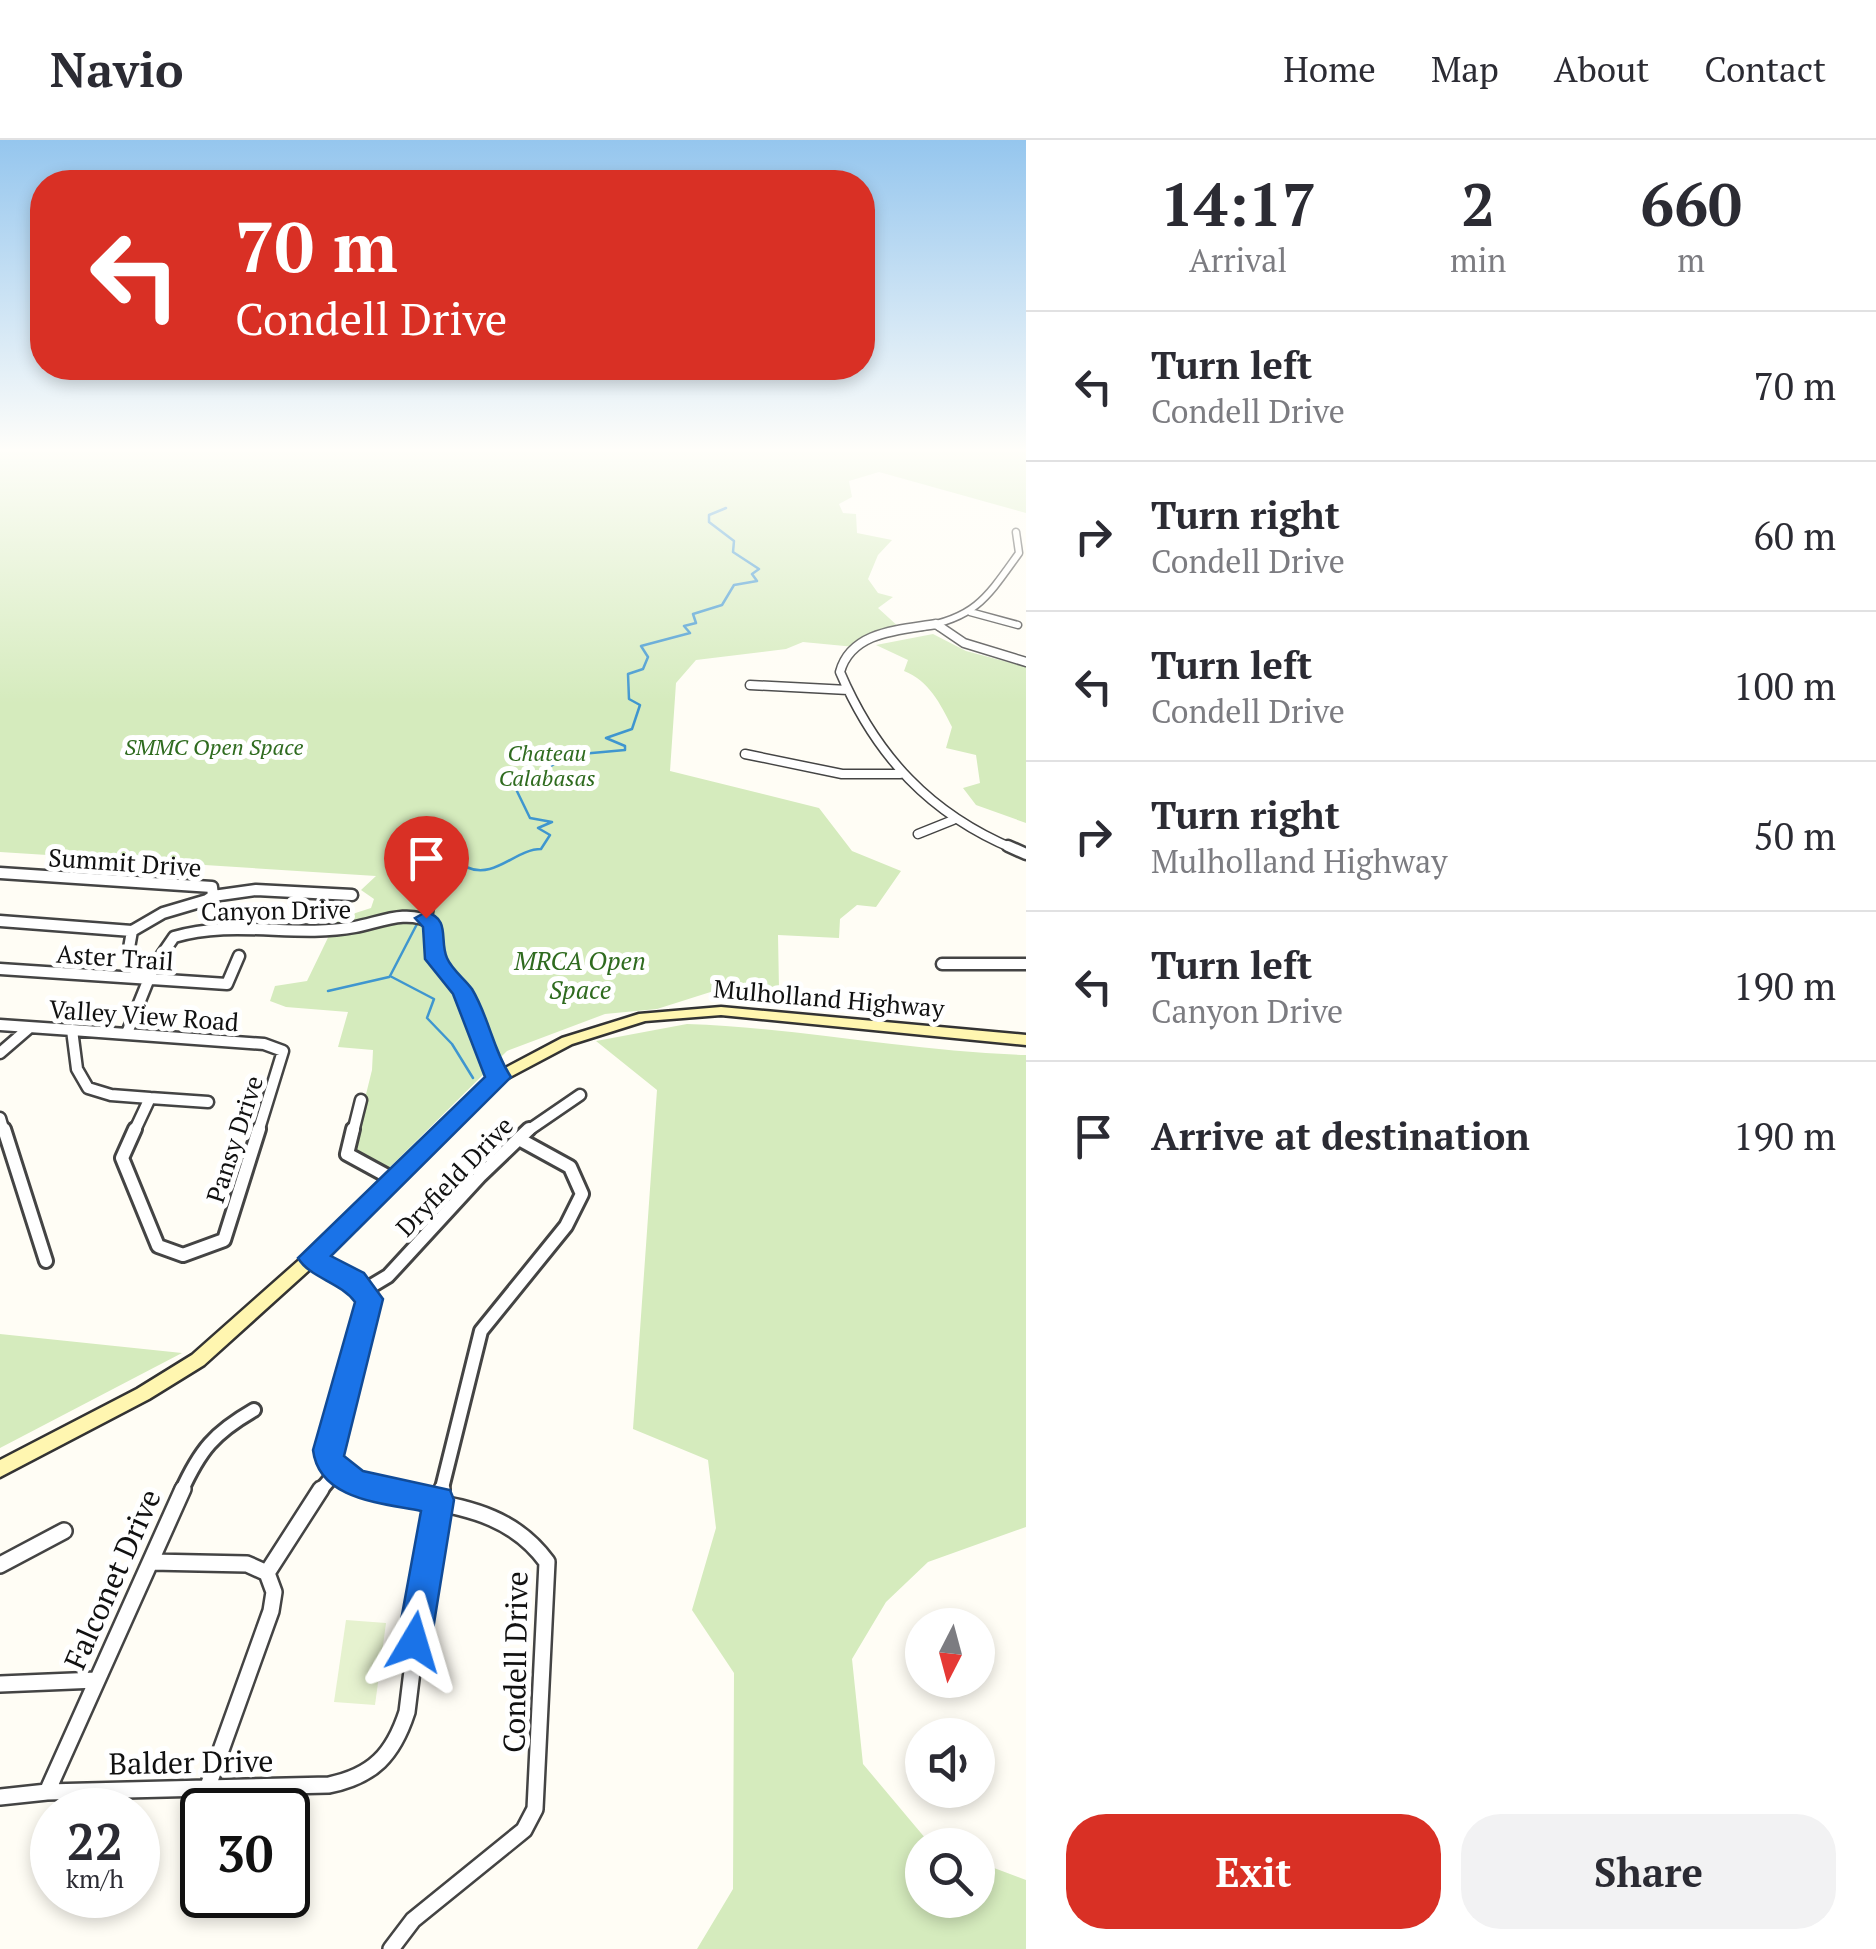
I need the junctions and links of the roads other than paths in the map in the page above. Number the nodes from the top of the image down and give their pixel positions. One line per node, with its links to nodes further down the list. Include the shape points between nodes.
1 (1016, 535): 2 (street, via 1019,554)
2 (970, 612): 3 (street); 4 (street)
3 (935, 624): 5 (street, via 964,643); 7 (street, via 852,648 840,664)
4 (1018, 625)
5 (1026, 662)
6 (750, 685): 7 (street)
7 (848, 690): 9 (street)
8 (746, 754): 9 (street, via 842,774)
9 (900, 774): 10 (street)
10 (952, 820): 11 (street); 12 (street)
11 (918, 834)
12 (1026, 854)
13 (0, 873): 15 (street, Summit Drive, via 209,886)
14 (352, 895): 15 (street, via 256,890)
15 (213, 896): 19 (street, Summit Drive)
16 (430, 896): 17 (street)
17 (426, 918): 24 (street, Canyon Drive, via 346,929 187,932 164,945); 32 (street, via 436,959 463,992)
18 (0, 921): 19 (street)
19 (132, 931): 24 (street, via 135,970)
20 (238, 956): 24 (street, Aster Trail, via 227,984)
21 (942, 964): 22 (street)
22 (1026, 964)
23 (0, 969): 24 (street, Aster Trail)
24 (150, 979): 28 (street, Canyon Drive)
25 (0, 1025): 26 (street, Valley View Road)
26 (30, 1027): 27 (street, Valley View Road); 31 (street)
27 (72, 1030): 28 (street, Valley View Road); 34 (street, via 76,1076 87,1087)
28 (127, 1033): 30 (street, Valley View Road)
29 (1026, 1040): 32 (main road, Mulholland Highway, via 754,1012 670,1014 580,1035)
30 (284, 1051): 34 (street, Pansy Drive, via 224,1240 187,1256 158,1246 122,1158)
31 (0, 1053)
32 (499, 1077): 39 (main road, Mulholland Highway)
33 (580, 1095): 38 (street, Dryfield Drive, via 558,1104)
34 (150, 1098): 36 (street)
35 (361, 1100): 39 (street, via 347,1154)
36 (208, 1102)
37 (0, 1118): 41 (street)
38 (519, 1139): 42 (street, Dryfield Drive, via 388,1276); 46 (street, via 576,1173 580,1206 499,1300 481,1331)
39 (391, 1178): 40 (main road, Mulholland Highway)
40 (312, 1258): 42 (street); 44 (main road, Mulholland Highway, via 198,1360)
41 (46, 1261)
42 (362, 1291): 45 (street, via 369,1311 328,1450)
43 (254, 1410): 48 (street, Falconet Drive, via 222,1429 198,1457)
44 (0, 1469)
45 (337, 1471): 46 (street, Condell Drive, via 361,1484); 50 (street, via 304,1508)
46 (439, 1500): 55 (street, Balder Drive, via 407,1712 391,1754 353,1780); 58 (street, Condell Drive, via 522,1533 547,1562 539,1786 524,1830 413,1920)
47 (64, 1531): 49 (street)
48 (150, 1562): 50 (street, via 248,1564); 51 (street, Falconet Drive)
49 (0, 1565)
50 (267, 1574): 54 (street, via 274,1592 271,1612)
51 (97, 1680): 52 (street); 53 (street, Falconet Drive)
52 (0, 1684)
53 (49, 1788)
54 (208, 1788)
55 (256, 1788)
56 (30, 1794): 57 (street, Balder Drive)
57 (0, 1797)
58 (392, 1949)

